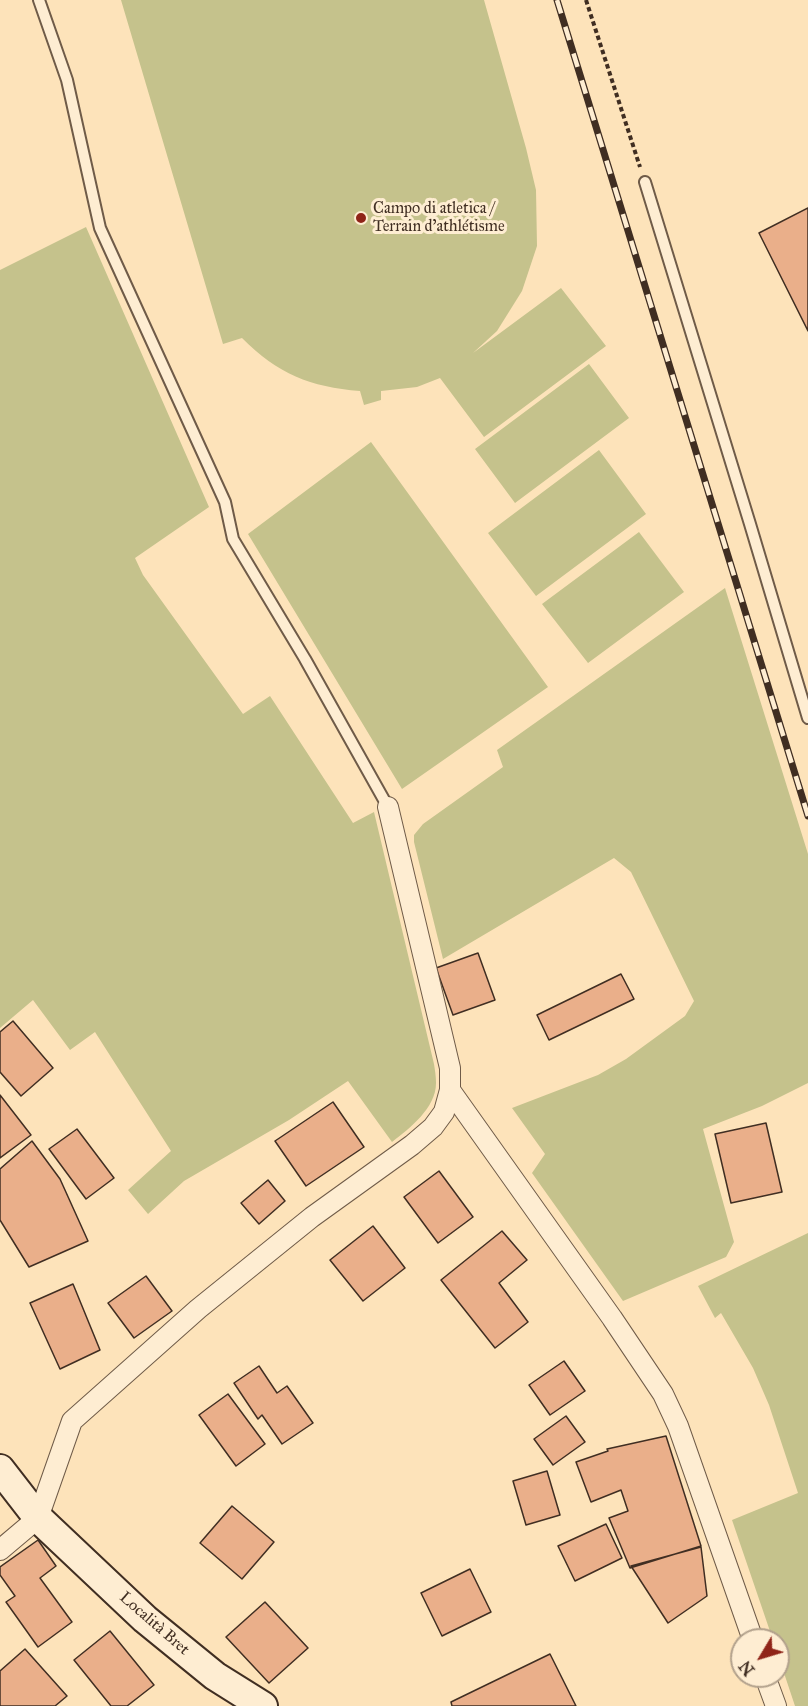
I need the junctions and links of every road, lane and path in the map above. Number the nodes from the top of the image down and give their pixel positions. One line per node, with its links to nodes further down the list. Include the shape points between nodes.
1 (39, 0): 5 (lane, via 66,80 100,228 225,502 233,539)
2 (586, 0): 3 (path)
3 (645, 182): 4 (lane)
4 (808, 718)
5 (388, 807): 6 (street, via 450,1068)
6 (450, 1090): 8 (street, via 444,1112 433,1127 198,1309 72,1421); 10 (street, via 663,1394 678,1426)
7 (0, 1469): 8 (street, Località Bret)
8 (45, 1526): 9 (street); 12 (street, Località Bret, via 153,1626 215,1676)
9 (0, 1550)
10 (749, 1628)
11 (769, 1688): 13 (street)
12 (263, 1706)
13 (776, 1706)

